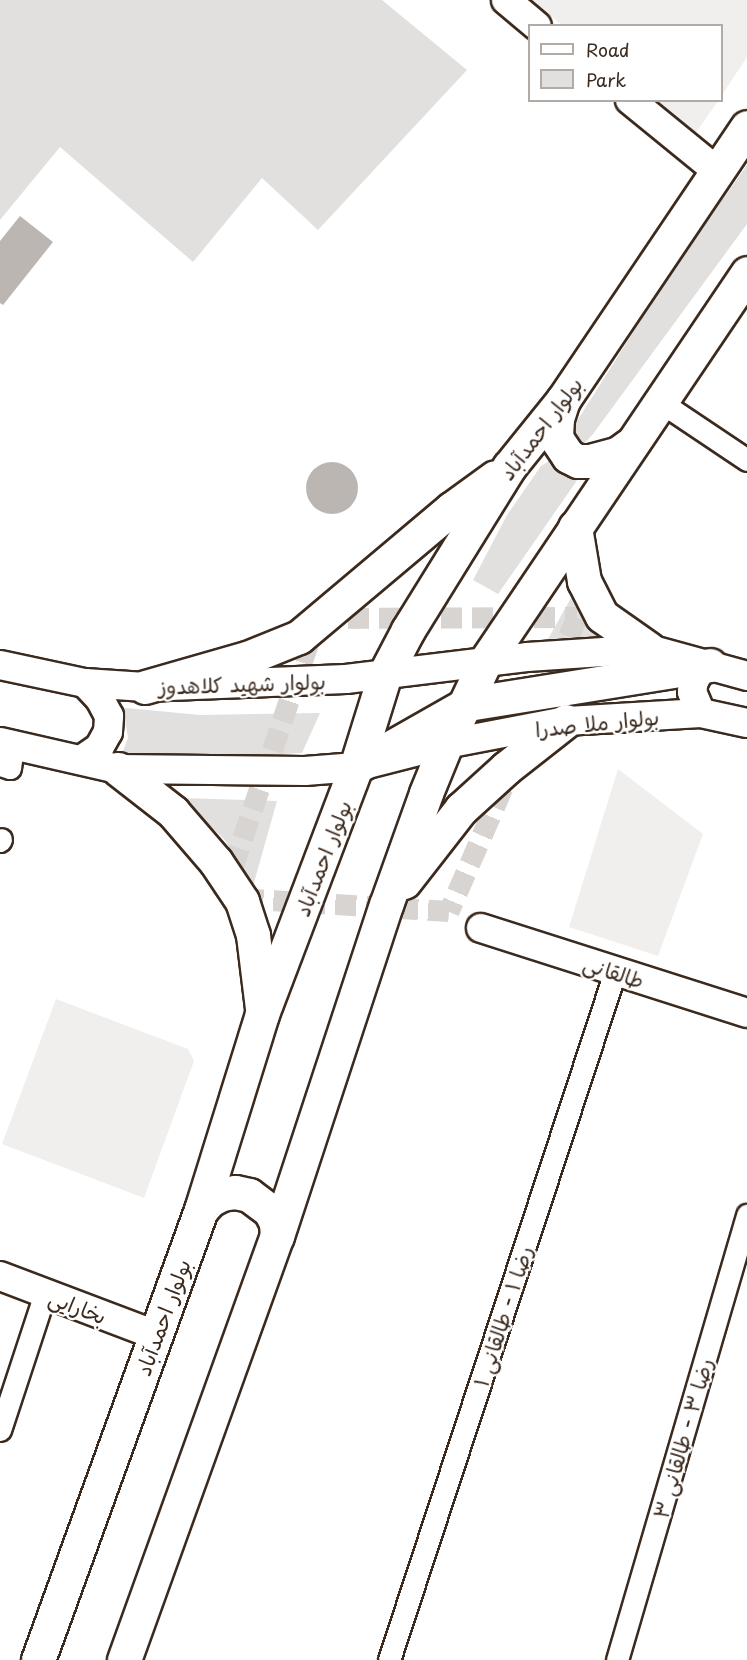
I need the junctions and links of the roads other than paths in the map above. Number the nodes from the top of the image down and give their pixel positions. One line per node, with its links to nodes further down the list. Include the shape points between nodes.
1 (506, 0): 2 (main road)
2 (535, 24)
3 (632, 102): 5 (main road)
4 (747, 127): 5 (main road, بولوار احمدآباد)
5 (717, 171): 7 (main road, بولوار احمدآباد)
6 (747, 273): 8 (main road)
7 (563, 400): 9 (main road, via 556,438 568,456 590,461 617,454); 11 (main road, بولوار احمدآباد)
8 (659, 401): 9 (main road); 10 (street)
9 (628, 446): 12 (main road)
10 (747, 460)
11 (509, 467): 17 (main road, بولوار احمدآباد); 20 (main road, via 451,509 299,637 247,658)
12 (575, 527): 13 (main road, via 584,581 602,616); 14 (main road)
13 (649, 649): 14 (main road); 16 (main road)
14 (485, 662): 17 (main road, بولوار شهید کلاهدوز); 21 (main road)
15 (0, 665): 19 (main road, بولوار شهید کلاهدوز)
16 (710, 665): 18 (main road); 21 (main road); 22 (main road, via 694,681 692,692)
17 (385, 674): 20 (main road, بولوار شهید کلاهدوز); 28 (main road, بولوار احمدآباد)
18 (747, 676)
19 (85, 683): 20 (main road, بولوار شهید کلاهدوز); 27 (main road, via 109,716 108,732 99,748)
20 (145, 687)
21 (467, 704): 25 (main road); 28 (main road)
22 (701, 713): 23 (main road, بولوار ملا صدرا); 24 (main road, بولوار ملا صدرا)
23 (566, 722): 25 (main road, بولوار ملا صدرا); 30 (main road, via 461,809)
24 (747, 723)
25 (446, 744): 28 (main road); 30 (main road)
26 (4, 751): 27 (main road)
27 (81, 760): 29 (main road)
28 (356, 767): 29 (main road, via 305,771); 34 (main road, بولوار احمدآباد)
29 (118, 769): 34 (main road, via 173,812 216,862 242,901 253,935)
30 (386, 905): 37 (main road)
31 (481, 928): 32 (main road, طالقانی)
32 (615, 972): 33 (main road, طالقانی); 44 (street, رضا ۱ - طالقانی ۱)
33 (747, 1013)
34 (262, 1014): 35 (main road, بولوار احمدآباد)
35 (201, 1210): 37 (main road, via 222,1194 249,1195 270,1211); 40 (main road, بولوار احمدآباد)
36 (747, 1215): 45 (street, رضا ۳ - طالقانی ۳)
37 (277, 1236): 43 (main road)
38 (0, 1276): 39 (main road, بخارایی)
39 (45, 1293): 40 (main road, بخارایی); 41 (street)
40 (155, 1335): 42 (main road, بولوار احمدآباد)
41 (0, 1430)
42 (38, 1660)
43 (124, 1660)
44 (389, 1660)
45 (617, 1660)

